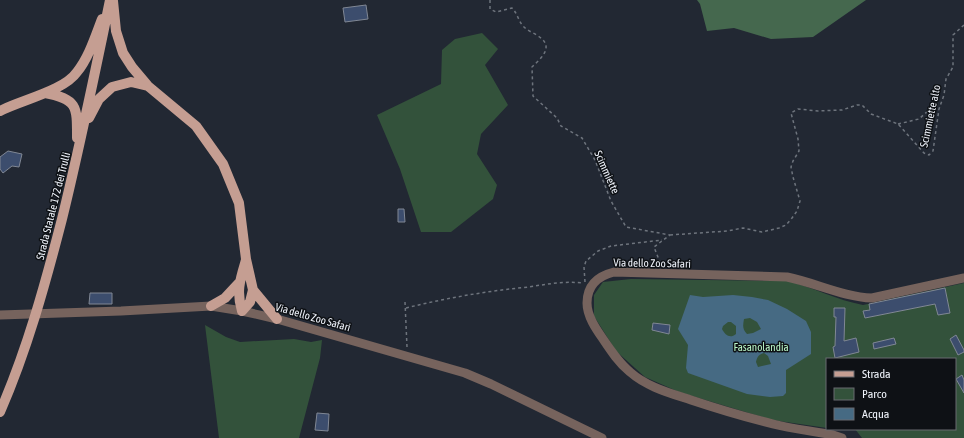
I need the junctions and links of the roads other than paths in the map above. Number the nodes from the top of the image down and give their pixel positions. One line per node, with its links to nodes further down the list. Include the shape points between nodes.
1 (111, 0): 2 (main road, via 123,53); 3 (main road, via 86,59 76,74); 5 (main road, Strada Statale 172 dei Trulli)
2 (148, 86): 5 (main road, via 131,82 112,87 99,99); 7 (main road, via 196,126 223,164 239,203)
3 (45, 93): 4 (main road); 6 (main road, via 60,95 73,104 76,112)
4 (0, 111)
5 (83, 131): 6 (main road, Strada Statale 172 dei Trulli)
6 (78, 155): 15 (main road, Strada Statale 172 dei Trulli, via 46,281 28,340)
7 (246, 259): 9 (main road); 10 (main road)
8 (964, 278): 17 (street, Via dello Zoo Safari, via 872,298 854,296 787,277 614,272 604,275 592,284 587,304 590,317 616,358 631,373 666,392 697,402 774,424)
9 (239, 283): 11 (main road, via 225,298); 12 (main road)
10 (253, 290): 12 (main road, via 250,302); 14 (main road)
11 (211, 306): 12 (street, Via dello Zoo Safari); 13 (street, Via dello Zoo Safari)
12 (242, 311): 14 (street, Via dello Zoo Safari)
13 (0, 315)
14 (277, 319): 16 (street, Via dello Zoo Safari, via 465,373)
15 (0, 412)
16 (602, 438)
17 (842, 438)

